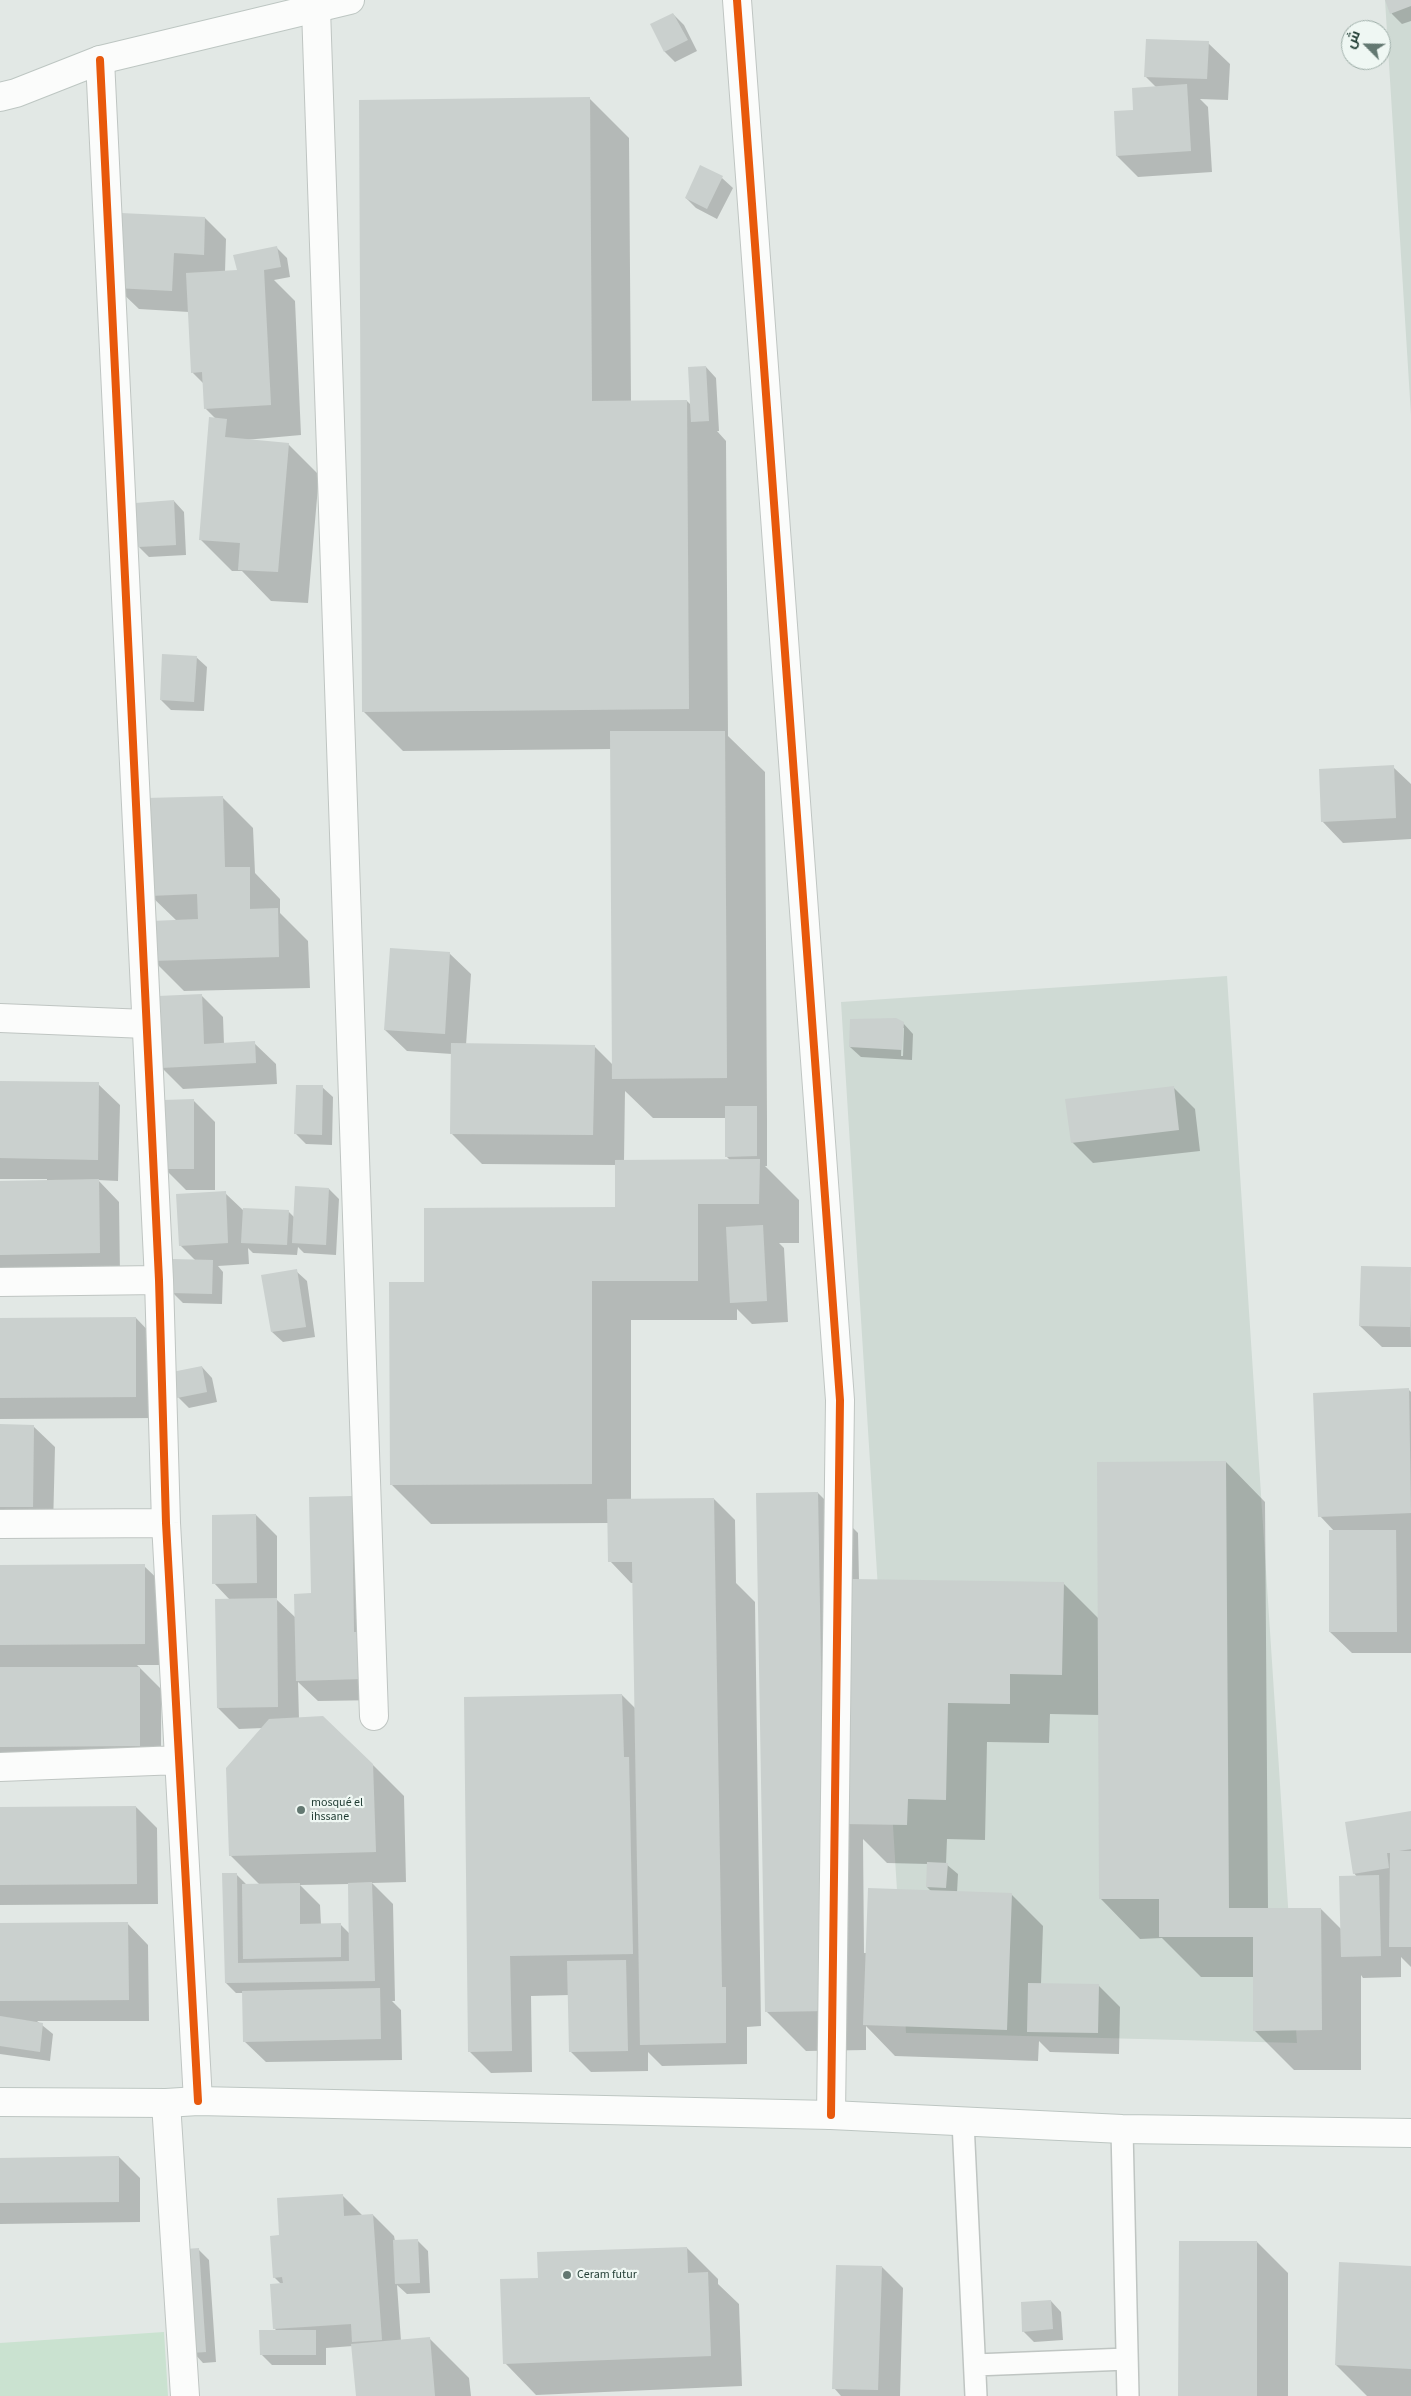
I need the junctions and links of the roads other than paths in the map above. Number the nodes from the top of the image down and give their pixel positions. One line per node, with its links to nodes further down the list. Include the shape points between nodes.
1 (350, 0): 3 (street)
2 (736, 0): 18 (street, via 840,1400)
3 (316, 9): 4 (street); 12 (street)
4 (100, 60): 5 (street); 7 (street)
5 (0, 97)
6 (0, 1018): 7 (street)
7 (146, 1024): 8 (street)
8 (158, 1280): 9 (street); 10 (street)
9 (0, 1282)
10 (166, 1523): 11 (street); 13 (street)
11 (0, 1524)
12 (374, 1716)
13 (179, 1760): 14 (street); 15 (street)
14 (0, 1767)
15 (198, 2101): 17 (street); 18 (street)
16 (0, 2102): 17 (street)
17 (166, 2103): 24 (street)
18 (831, 2115): 19 (street)
19 (963, 2122): 20 (street); 23 (lane)
20 (1122, 2129): 21 (street); 22 (lane)
21 (1411, 2132)
22 (1127, 2359): 23 (lane); 26 (lane)
23 (975, 2365): 25 (lane)
24 (185, 2396)
25 (976, 2396)
26 (1128, 2396)

